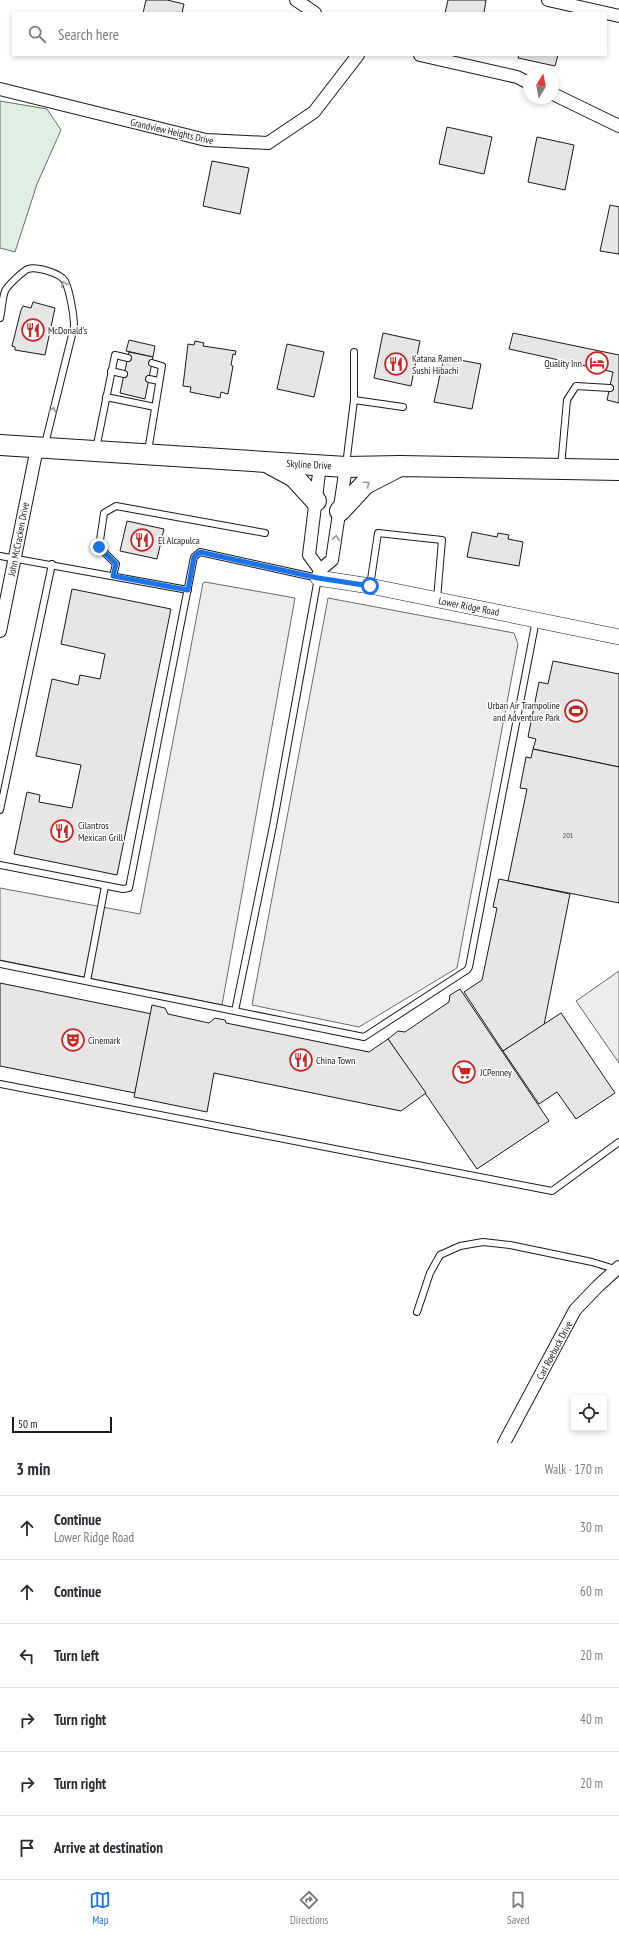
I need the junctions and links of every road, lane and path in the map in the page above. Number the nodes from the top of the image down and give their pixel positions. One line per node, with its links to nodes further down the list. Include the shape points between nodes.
1 (296, 0): 3 (street)
2 (548, 0): 4 (street)
3 (314, 12)
4 (601, 12)
5 (607, 13): 6 (street)
6 (619, 16)
7 (357, 56): 10 (street, Grandview Heights Drive, via 314,112 268,143 206,140)
8 (424, 56): 9 (street)
9 (523, 80)
10 (0, 89)
11 (559, 97): 12 (street)
12 (619, 126)
13 (0, 318): 27 (lane, one-way to 13, via 74,327 64,280 58,275 35,268 27,269 5,291)
14 (354, 352): 23 (lane)
15 (128, 358): 17 (lane, via 115,355)
16 (152, 364): 20 (lane, via 162,366)
17 (111, 371): 18 (lane); 22 (lane)
18 (124, 374)
19 (149, 379): 20 (lane)
20 (159, 381): 24 (lane)
21 (610, 388): 34 (lane, via 576,386 567,400)
22 (106, 397): 24 (lane); 28 (lane)
23 (354, 400): 25 (lane); 32 (lane)
24 (155, 407): 29 (lane)
25 (403, 407)
26 (0, 445): 27 (highway, Skyline Drive)
27 (40, 448): 28 (highway, Skyline Drive); 40 (street, John McCracken Drive)
28 (96, 451): 29 (highway, Skyline Drive)
29 (148, 454): 30 (highway, Skyline Drive)
30 (267, 462): 31 (highway, Skyline Drive); 36 (highway, via 294,477)
31 (320, 465): 32 (highway, Skyline Drive); 36 (street)
32 (346, 466): 33 (highway, Skyline Drive); 37 (street)
33 (400, 466): 34 (highway, Skyline Drive); 37 (highway, one-way to 33, via 365,484)
34 (561, 468): 35 (highway, Skyline Drive)
35 (619, 470)
36 (316, 500): 42 (street, via 309,555)
37 (340, 511): 42 (street, one-way to 37, via 332,560)
38 (265, 533): 43 (lane, via 116,506 104,513 99,547 116,564)
39 (0, 556): 40 (lane)
40 (15, 557): 41 (lane); 48 (street, John McCracken Drive)
41 (52, 564): 43 (lane); 50 (lane)
42 (319, 574): 44 (street, Lower Ridge Road); 45 (lane, via 200,552 194,557); 55 (lane, via 273,826)
43 (113, 576): 45 (lane)
44 (370, 586): 46 (street, Lower Ridge Road); 46 (lane, via 378,533 442,540)
45 (188, 590): 52 (lane, via 129,888)
46 (437, 600): 47 (street, Lower Ridge Road)
47 (536, 620): 49 (street, Lower Ridge Road); 55 (lane, via 467,970 364,1036)
48 (0, 631)
49 (619, 637)
50 (0, 810)
51 (0, 865): 52 (lane)
52 (105, 886): 54 (lane)
53 (0, 964): 54 (lane)
54 (87, 981): 55 (lane)
55 (235, 1011)
56 (0, 1084): 57 (lane, via 552,1191)
57 (619, 1142)
58 (617, 1268): 59 (lane, via 510,1245 483,1242 460,1246 440,1255 430,1273); 60 (street, Carl Roebuck Drive, via 575,1310)
59 (417, 1312)
60 (504, 1443)

